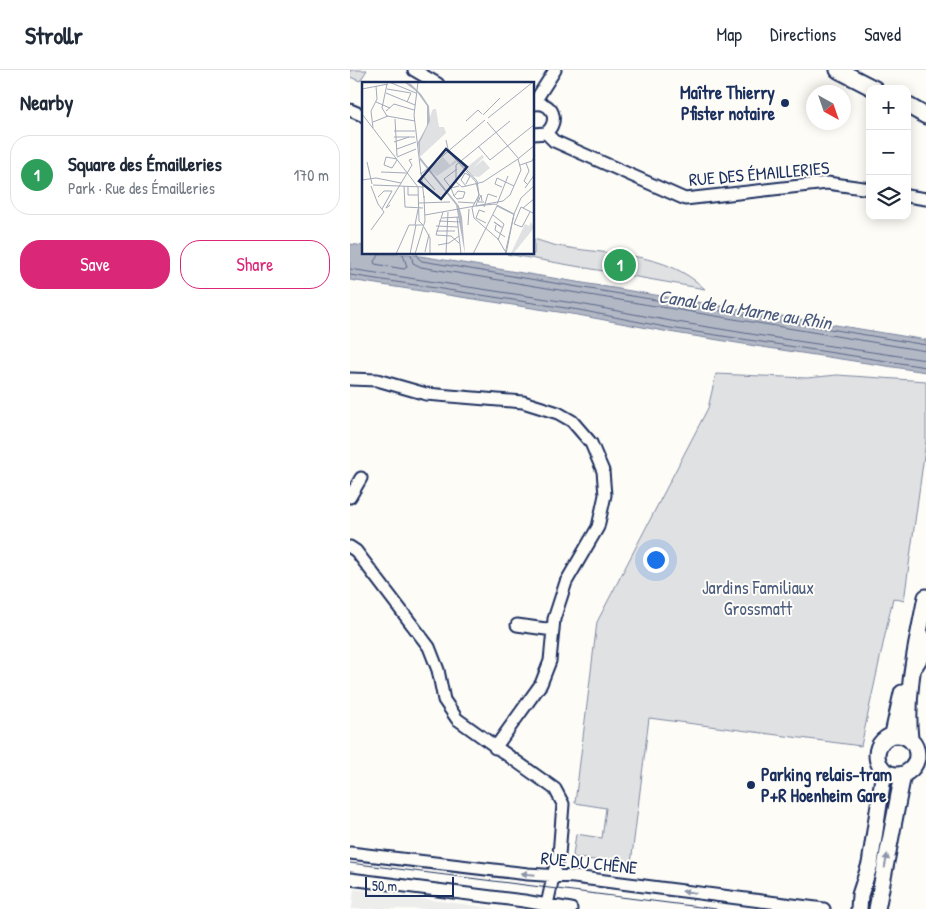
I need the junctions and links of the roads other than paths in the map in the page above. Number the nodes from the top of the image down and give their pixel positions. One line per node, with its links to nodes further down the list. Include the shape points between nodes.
1 (414, 70): 4 (street)
2 (555, 70): 6 (street)
3 (838, 70): 5 (main road)
4 (435, 82)
5 (868, 85)
6 (535, 102)
7 (535, 104): 12 (street, via 544,104 554,115 553,125)
8 (911, 107): 11 (main road)
9 (350, 110): 10 (street)
10 (362, 115)
11 (926, 116)
12 (546, 133): 13 (street); 14 (street, RUE DES ÉMAILLERIES, via 554,141 685,199 828,183)
13 (535, 134)
14 (866, 188)
15 (911, 197): 16 (street)
16 (926, 199)
17 (350, 379): 23 (street, via 377,380 426,394 524,402 572,421 591,443 603,471 605,494 598,527 566,582)
18 (361, 478): 19 (street)
19 (350, 497)
20 (350, 547): 28 (street, via 429,647 444,700 457,719)
21 (926, 597): 25 (main road)
22 (517, 626): 23 (street)
23 (552, 630): 28 (street, via 550,662 542,684)
24 (926, 638): 25 (street, via 922,658)
25 (910, 676): 26 (main road, via 903,688); 27 (main road)
26 (893, 734): 27 (main road); 29 (main road, via 882,741 876,753 876,760)
27 (910, 739): 30 (main road, via 917,755 914,766)
28 (495, 748): 32 (street, via 555,789 564,804)
29 (884, 771): 30 (main road); 37 (main road, via 870,864)
30 (903, 774): 38 (main road, one-way to 30)
31 (350, 853): 32 (street, RUE DU CHÊNE, one-way to 31)
32 (554, 876): 34 (street); 36 (street, RUE DU CHÊNE, one-way to 32)
33 (350, 879): 34 (street)
34 (547, 907): 35 (street)
35 (571, 909)
36 (824, 909)
37 (859, 909)
38 (877, 909)

